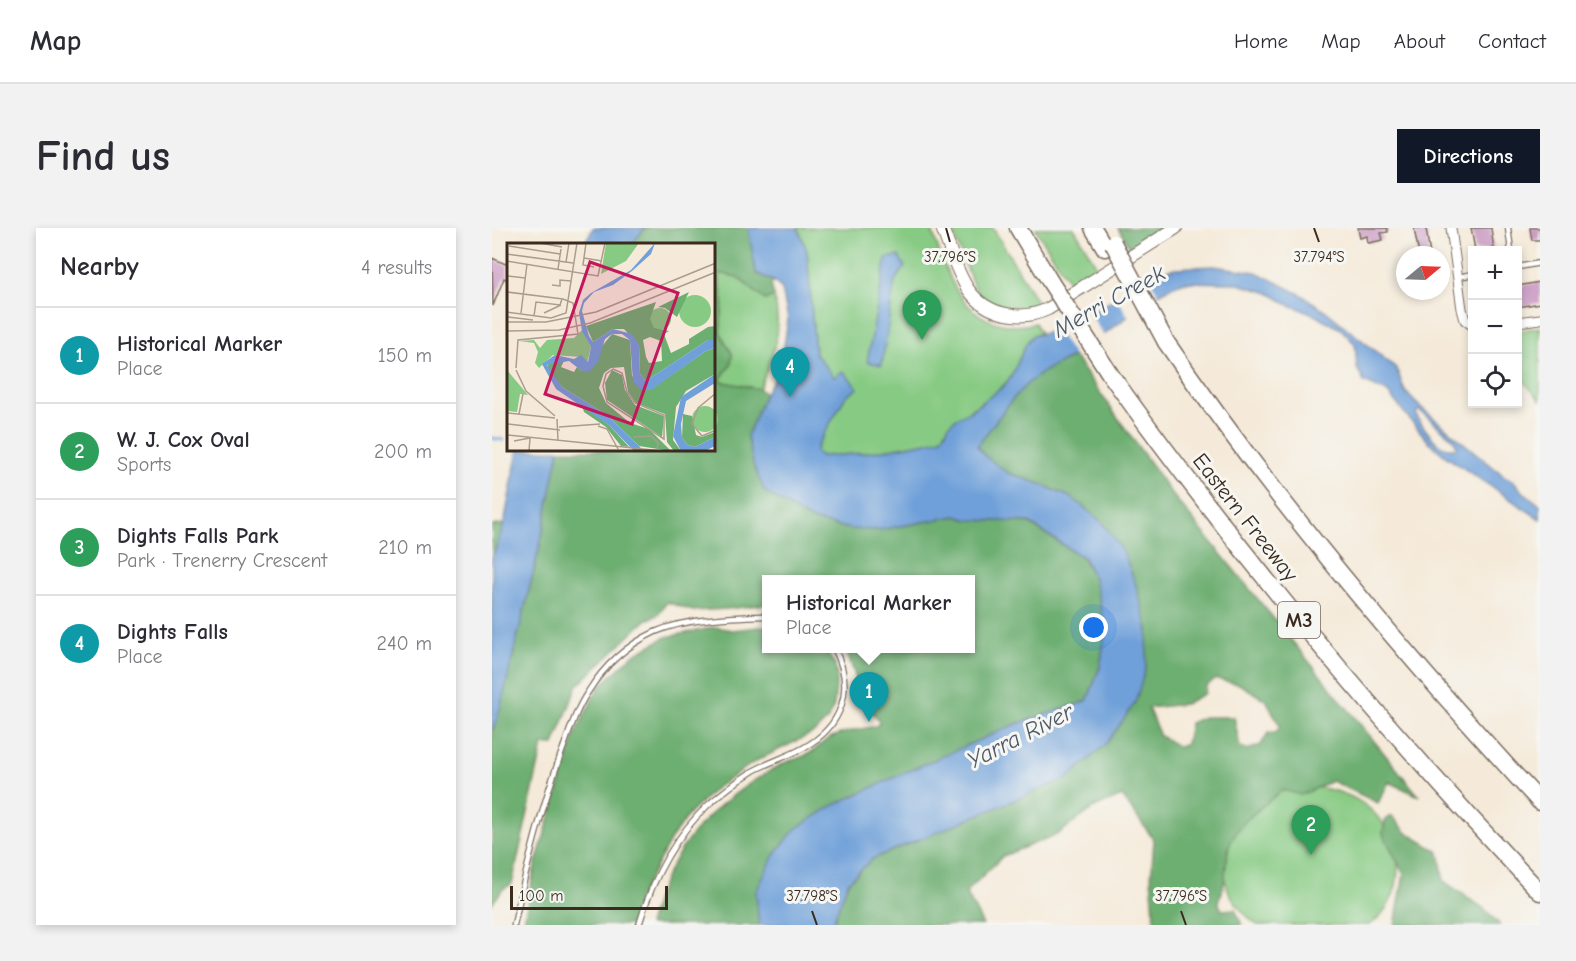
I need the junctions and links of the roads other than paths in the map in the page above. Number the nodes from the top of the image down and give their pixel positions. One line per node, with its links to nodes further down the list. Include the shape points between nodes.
1 (942, 228): 4 (street, via 962,278 975,298 993,309 1017,315 1048,309)
2 (1018, 228): 19 (highway, Eastern Freeway / M3, bridge, via 1110,374 1210,509 1329,656)
3 (1093, 228): 7 (highway, Eastern Freeway)
4 (1176, 228)
5 (1451, 228): 12 (street)
6 (1508, 228): 8 (lane)
7 (1108, 240): 18 (highway, Eastern Freeway, bridge, via 1166,342 1236,441 1332,563)
8 (1510, 246)
9 (1540, 263): 10 (lane)
10 (1522, 266)
11 (1468, 275): 12 (lane)
12 (1458, 277): 15 (street, via 1463,314)
13 (1540, 319): 14 (street)
14 (1522, 321)
15 (1468, 322)
16 (762, 616): 20 (lane, via 665,628 635,644 604,669 582,700 554,774 537,826)
17 (836, 653): 21 (lane, via 844,688 843,706 836,718 815,741 736,782 693,820 664,864)
18 (1540, 802)
19 (1540, 892)
20 (514, 925)
21 (639, 925)

